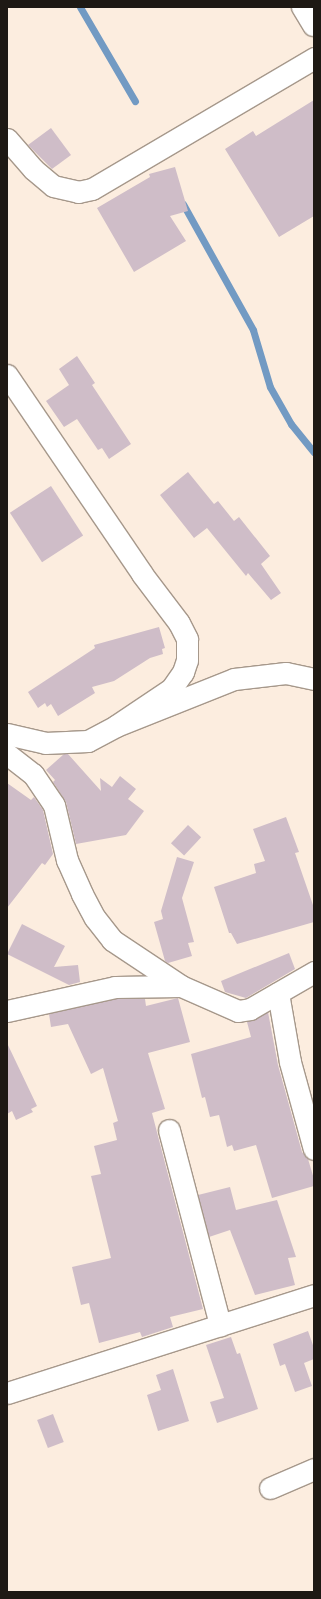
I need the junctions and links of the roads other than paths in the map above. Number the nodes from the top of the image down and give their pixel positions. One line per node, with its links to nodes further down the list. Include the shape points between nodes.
1 (303, 7): 2 (highway)
2 (314, 25)
3 (314, 58): 4 (street, via 92,189 78,192 52,186)
4 (7, 139)
5 (7, 375): 7 (street, via 142,574 180,623 187,639 187,660 183,672 171,689)
6 (314, 679): 7 (street, via 286,672 234,679)
7 (116, 726): 8 (street, via 88,741 45,743)
8 (7, 734)
9 (7, 754): 11 (street, via 33,774 54,805 67,860 95,918 112,940)
10 (314, 972): 12 (street)
11 (182, 986): 12 (street, via 238,1011 250,1009); 13 (street, via 115,987)
12 (278, 993): 15 (street, via 290,1062)
13 (7, 1011)
14 (169, 1130): 17 (street)
15 (314, 1149)
16 (314, 1295): 17 (street)
17 (220, 1325): 18 (street)
18 (7, 1393)
19 (314, 1469): 20 (street)
20 (270, 1488)

